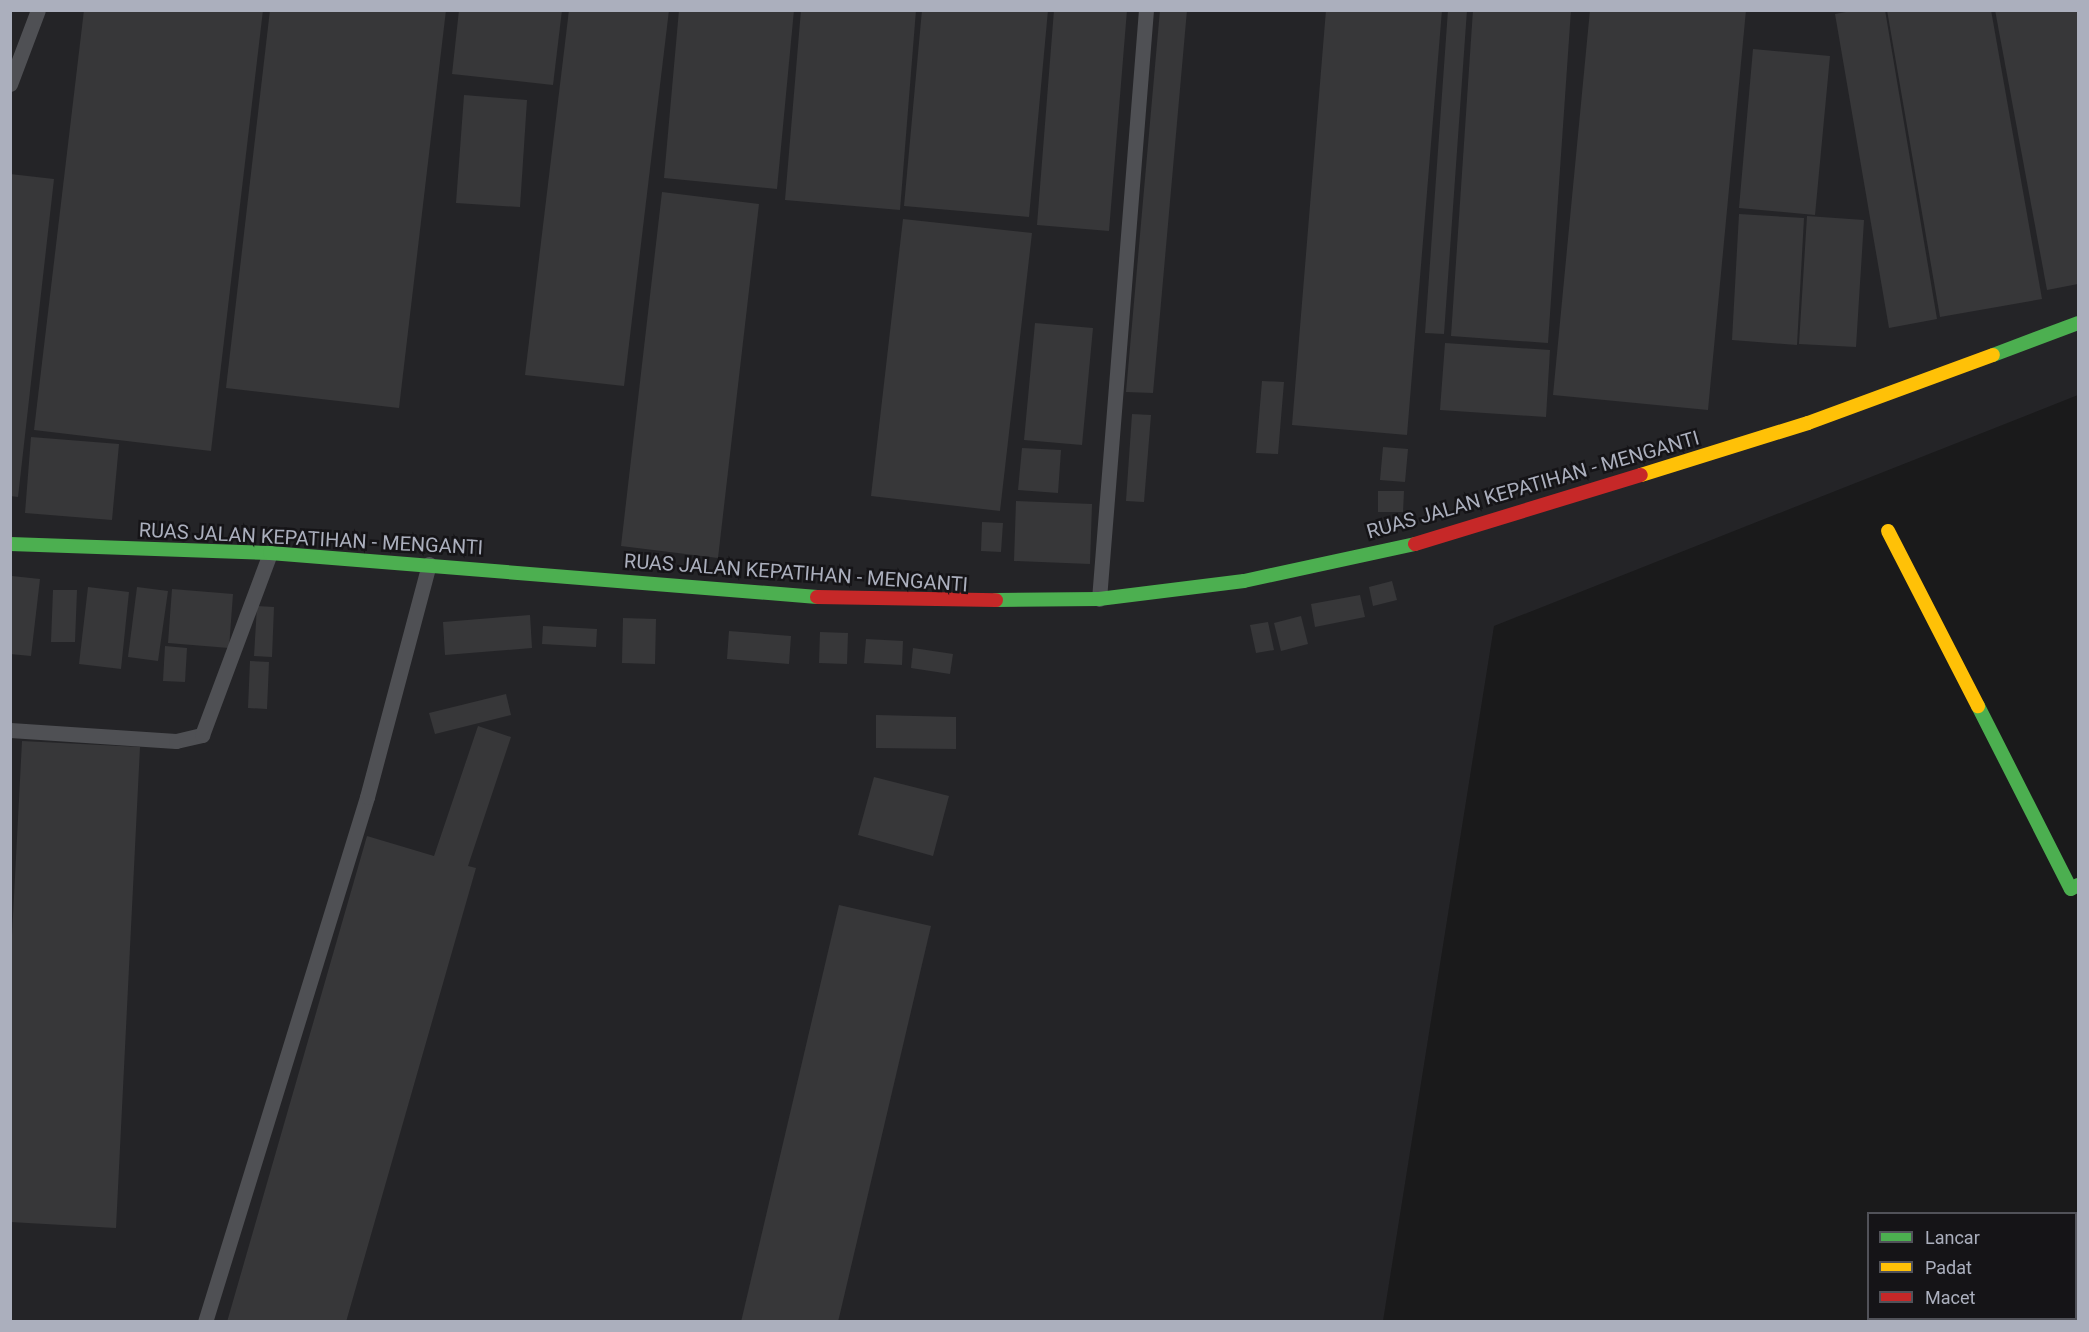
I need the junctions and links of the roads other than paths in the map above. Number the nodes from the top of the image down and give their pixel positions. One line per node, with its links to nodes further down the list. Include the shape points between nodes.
1 (38, 10): 3 (lane)
2 (1146, 10): 9 (lane)
3 (10, 84)
4 (2079, 323): 9 (main road, RUAS JALAN KEPATIHAN - MENGANTI, via 1808,423 1423,542 1244,581)
5 (1888, 531): 11 (main road, via 2071,889)
6 (10, 544): 7 (main road, RUAS JALAN KEPATIHAN - MENGANTI)
7 (270, 553): 8 (main road, RUAS JALAN KEPATIHAN - MENGANTI); 10 (lane, via 202,735 176,741)
8 (429, 564): 9 (main road, RUAS JALAN KEPATIHAN - MENGANTI, via 885,602); 12 (lane, via 367,797)
9 (1099, 599)
10 (10, 730)
11 (2079, 885)
12 (205, 1322)

